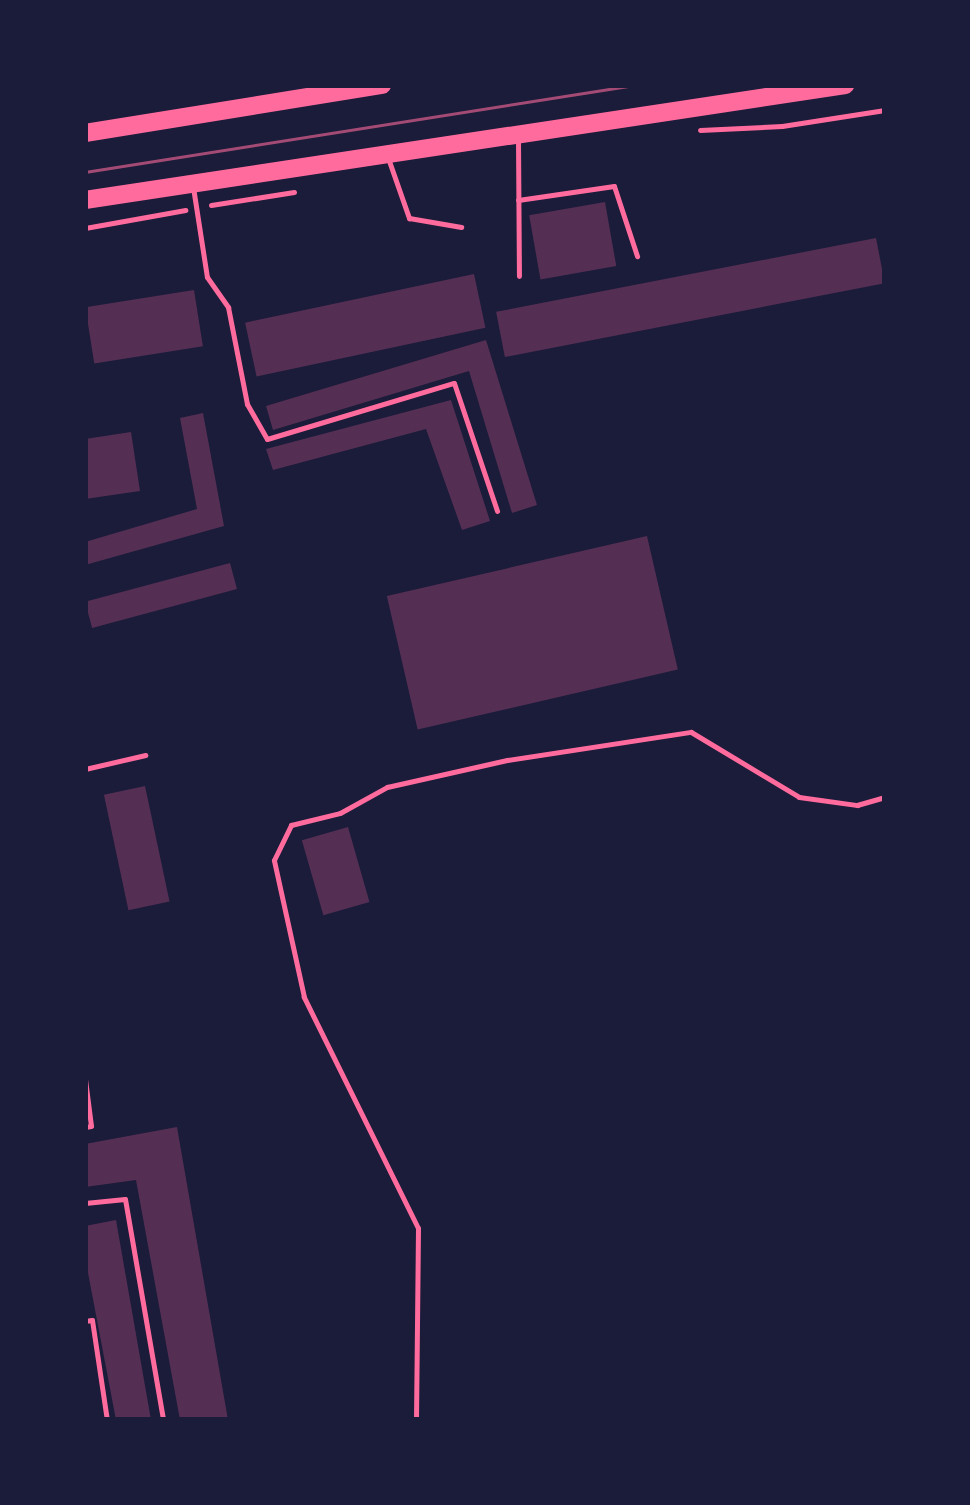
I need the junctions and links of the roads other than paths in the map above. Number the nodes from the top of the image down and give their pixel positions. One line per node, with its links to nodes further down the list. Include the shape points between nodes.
1 (382, 85): 3 (highway)
2 (844, 85): 4 (highway)
3 (346, 88): 5 (highway)
4 (518, 132): 6 (highway); 9 (lane)
5 (85, 133)
6 (387, 152): 7 (highway); 10 (lane, via 408,218)
7 (193, 184): 8 (highway); 13 (lane, via 207,277 228,307 247,404 266,439 454,382)
8 (85, 200)
9 (518, 200): 11 (lane, via 614,186); 12 (lane)
10 (461, 226)
11 (637, 256)
12 (519, 276)
13 (497, 511)
14 (145, 756): 15 (lane)
15 (85, 769)
16 (885, 797): 19 (lane, via 856,805 800,797 691,732 506,760 388,787 340,813 291,826 274,860 304,997 418,1228)
17 (85, 1203): 18 (lane, via 125,1199)
18 (163, 1420)
19 (416, 1420)

